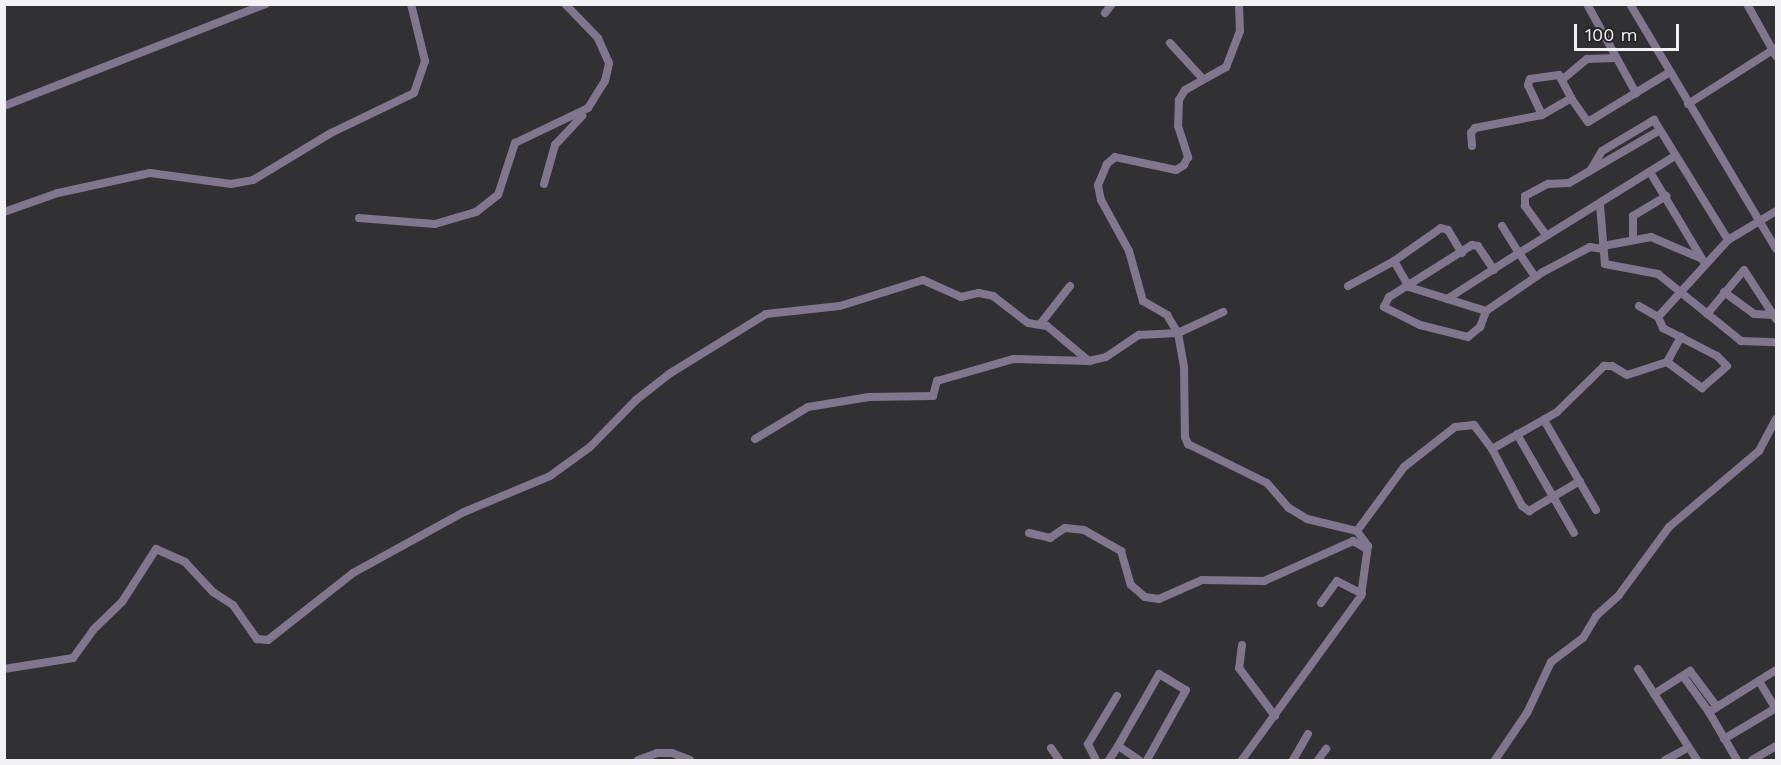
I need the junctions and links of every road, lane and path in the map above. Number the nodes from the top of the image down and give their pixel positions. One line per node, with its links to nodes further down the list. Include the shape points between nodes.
1 (266, 4): 19 (street)
2 (411, 4): 31 (street, via 425,62 414,93 331,133 253,180 231,184 150,173 58,193)
3 (565, 4): 20 (street, via 598,38 609,63 605,81)
4 (1112, 4): 9 (street)
5 (1239, 4): 14 (street, via 1240,31 1233,53 1226,67)
6 (1587, 4): 12 (street)
7 (1630, 4): 13 (street)
8 (1747, 4): 11 (street)
9 (1105, 12)
10 (1170, 43): 14 (street)
11 (1775, 51): 18 (street)
12 (1615, 58): 15 (street, via 1587,59); 16 (street)
13 (1671, 72): 16 (street); 18 (street)
14 (1203, 79): 59 (street, via 1185,90 1179,100 1178,126 1188,157 1184,165 1176,170 1115,157 1107,164 1098,185 1101,200 1129,251 1143,301 1167,315)
15 (1563, 79): 17 (street); 21 (street, via 1555,74 1527,82)
16 (1636, 93): 17 (street, via 1588,122)
17 (1571, 98): 21 (street)
18 (1688, 104): 33 (street)
19 (4, 106)
20 (588, 108): 27 (street, via 555,145); 32 (street, via 515,143 498,195 476,212 435,224)
21 (1542, 115): 23 (street, via 1476,128 1471,133)
22 (1660, 130): 24 (street); 25 (street); 25 (street, via 1654,120 1633,130 1602,151)
23 (1472, 146)
24 (1675, 156): 26 (street); 37 (street)
25 (1590, 171): 35 (street, via 1569,183 1548,184 1525,196 1525,206)
26 (1650, 172): 28 (street); 29 (street)
27 (544, 184)
28 (1666, 196): 36 (street, via 1632,216); 43 (street)
29 (1600, 205): 35 (street); 38 (street)
30 (1776, 211): 33 (street)
31 (4, 212)
32 (359, 218)
33 (1759, 222): 37 (street); 39 (street)
34 (1502, 226): 41 (street)
35 (1546, 235): 41 (street)
36 (1633, 240): 38 (street); 43 (street, via 1664,240)
37 (1728, 240): 43 (street)
38 (1603, 247): 45 (street, via 1590,247); 49 (street, via 1607,265 1649,270)
39 (1776, 249)
40 (1462, 253): 42 (street, via 1448,230 1441,228); 44 (street, via 1475,245); 48 (street)
41 (1519, 253): 44 (street); 45 (street)
42 (1394, 261): 47 (street); 48 (street)
43 (1703, 261): 49 (street)
44 (1494, 270): 51 (street)
45 (1535, 277): 53 (street)
46 (1070, 286): 58 (street)
47 (1348, 286)
48 (1409, 287): 51 (street); 53 (street, via 1386,300 1384,307 1420,325 1468,337 1480,327)
49 (1682, 292): 55 (street); 56 (street)
50 (1724, 292): 55 (street); 57 (street, via 1754,314); 57 (street, via 1745,270)
51 (1447, 299): 53 (street)
52 (1639, 306): 56 (street)
53 (1486, 310)
54 (1223, 312): 59 (street)
55 (1707, 314): 61 (street, via 1741,341)
56 (1658, 317): 60 (street, via 1663,328)
57 (1775, 317)
58 (1041, 323): 62 (street); 79 (street, via 1028,322 993,296 979,293 960,297 923,280 840,306 766,314 669,374 636,400 590,447 550,476 464,513 353,573 268,640 257,639 233,605 213,592 185,562 156,549 122,602 93,630 73,658)
59 (1178, 333): 62 (street, via 1139,335 1106,357); 72 (street, via 1188,444 1267,483 1289,508 1307,519)
60 (1681, 337): 63 (street); 63 (street, via 1728,365 1702,388)
61 (1776, 342)
62 (1089, 361): 67 (street, via 1017,358 937,381 933,396 869,397 808,407)
63 (1667, 362): 65 (street, via 1627,375 1604,366)
64 (1776, 419): 105 (street, via 1759,451 1669,527 1619,595 1596,616 1583,638 1551,663 1527,713)
65 (1544, 420): 66 (street); 69 (street)
66 (1517, 434): 68 (street); 70 (street)
67 (755, 439)
68 (1491, 449): 70 (street, via 1526,509 1533,510); 72 (street, via 1474,425 1455,427 1404,467)
69 (1580, 481): 70 (street); 71 (street)
70 (1553, 498): 74 (street)
71 (1596, 510)
72 (1357, 531): 75 (street)
73 (1029, 533): 75 (street, via 1050,538 1065,528 1084,530 1121,551 1131,585 1145,597 1159,598 1202,580 1264,581 1353,541 1360,542)
74 (1574, 534)
75 (1369, 552): 76 (street)
76 (1362, 594): 77 (street, via 1337,581); 87 (street)
77 (1321, 603)
78 (1242, 645): 87 (street, via 1239,668)
79 (4, 669)
80 (1638, 669): 83 (street)
81 (1776, 670): 82 (street)
82 (1759, 681): 85 (street); 86 (street)
83 (1654, 693): 86 (street, via 1683,676); 93 (street)
84 (1117, 696): 98 (street, via 1088,744)
85 (1776, 708): 89 (street)
86 (1713, 710): 89 (street)
87 (1275, 716): 102 (street)
88 (1308, 734): 103 (street)
89 (1725, 739): 108 (street)
90 (1119, 746): 99 (street); 100 (street); 101 (street, via 1159,674 1186,690)
91 (1776, 746): 109 (street)
92 (1051, 748): 97 (street)
93 (1689, 748): 106 (street); 107 (street)
94 (1326, 749): 104 (street)
95 (638, 760): 96 (street, via 657,753 672,753)
96 (690, 760)
97 (1059, 760)
98 (1096, 760)
99 (1110, 760)
100 (1138, 760)
101 (1147, 760)
102 (1242, 760)
103 (1293, 760)
104 (1317, 760)
105 (1495, 760)
106 (1665, 760)
107 (1697, 760)
108 (1738, 760)
109 (1752, 760)

